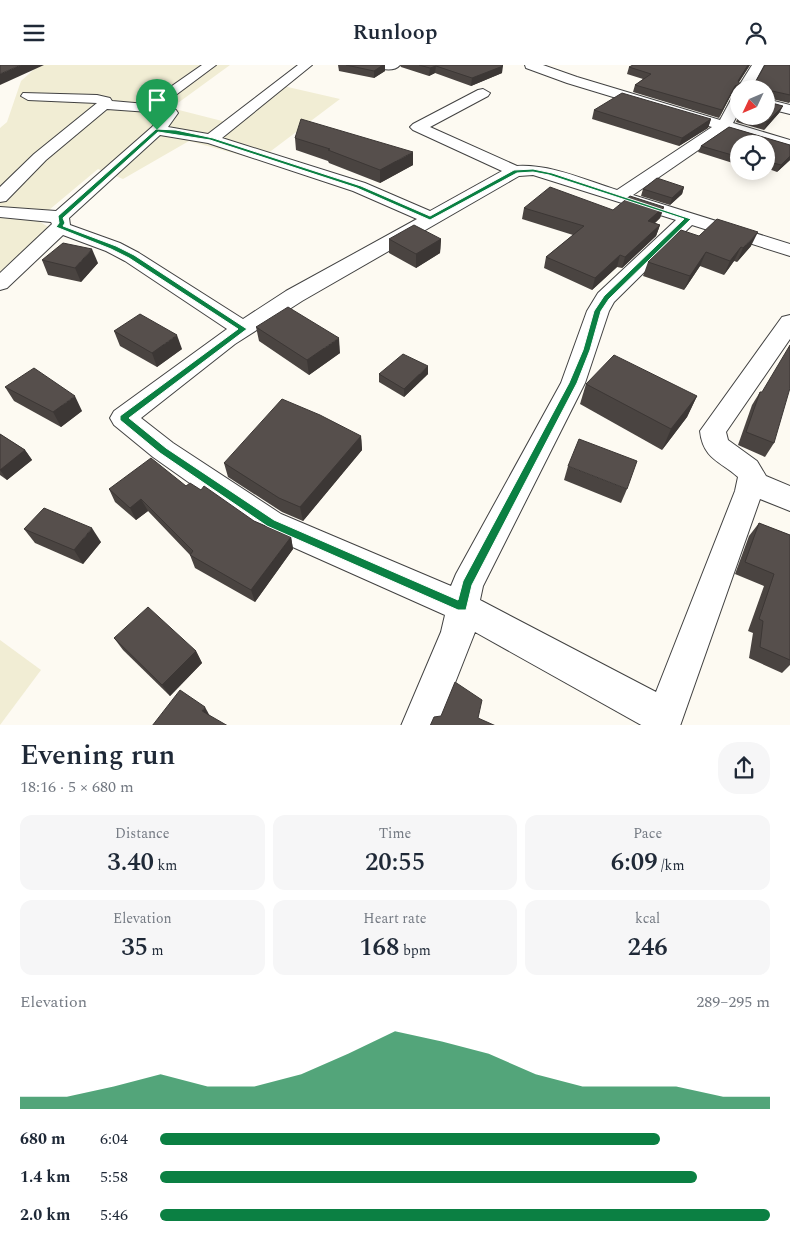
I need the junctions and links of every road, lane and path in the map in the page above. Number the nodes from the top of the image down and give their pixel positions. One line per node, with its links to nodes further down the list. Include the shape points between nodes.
1 (210, 65): 12 (street)
2 (306, 65): 17 (street)
3 (383, 65): 4 (street)
4 (394, 65)
5 (531, 65): 15 (street)
6 (758, 65): 7 (street)
7 (749, 80)
8 (483, 93): 19 (street, via 418,127)
9 (28, 96): 10 (street, via 97,99 105,101)
10 (104, 105): 12 (street); 21 (street, via 40,157)
11 (775, 106): 13 (street)
12 (149, 108): 16 (street, via 172,114)
13 (790, 110)
14 (730, 115): 15 (street)
15 (725, 125): 18 (street); 20 (street)
16 (157, 130): 17 (street); 25 (street)
17 (211, 139): 23 (street, via 359,187)
18 (790, 145)
19 (516, 171): 20 (street, via 550,174); 23 (street)
20 (618, 196): 24 (street)
21 (0, 197)
22 (0, 212): 25 (street)
23 (430, 218): 29 (street, via 294,295)
24 (688, 219): 26 (street); 32 (street, via 606,298 598,311 573,383 467,584)
25 (60, 222): 27 (street); 29 (street, via 132,257)
26 (790, 250)
27 (0, 284)
28 (790, 322): 30 (street, via 713,431 717,449 747,467 752,475)
29 (243, 329): 32 (street, via 123,418 163,450 270,523)
30 (751, 482): 31 (street); 33 (street)
31 (790, 499)
32 (462, 607): 33 (street); 34 (street, via 458,631)
33 (663, 721)
34 (419, 725)

